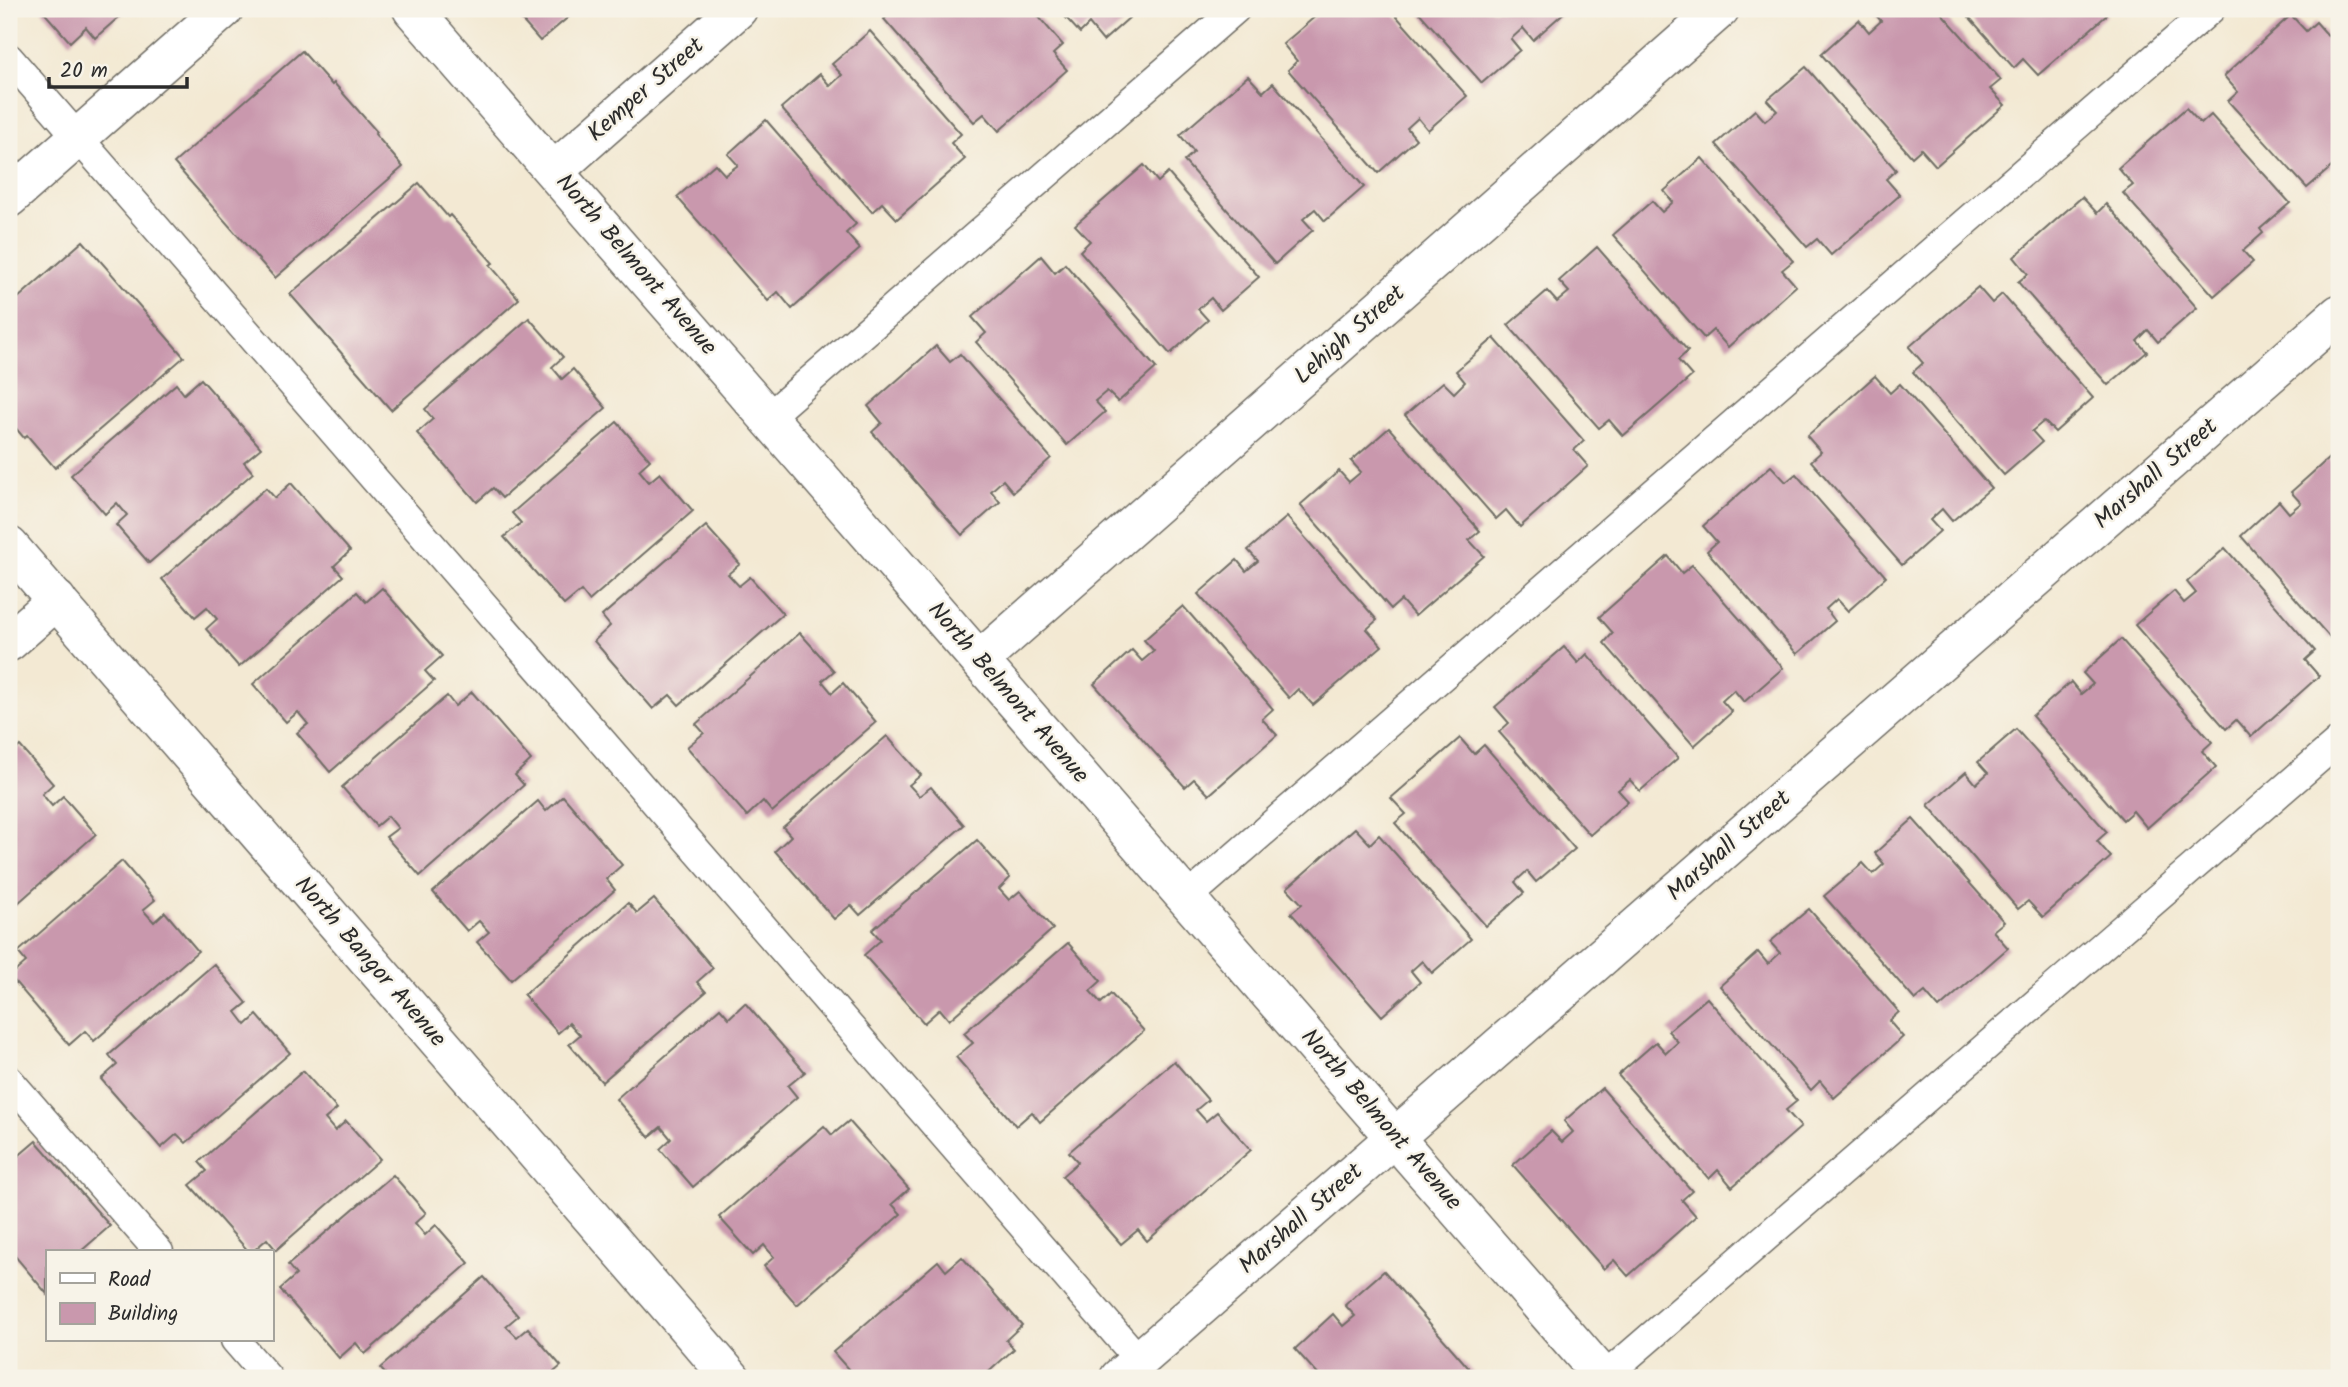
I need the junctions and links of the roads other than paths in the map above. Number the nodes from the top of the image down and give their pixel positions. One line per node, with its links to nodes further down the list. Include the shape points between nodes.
1 (224, 9): 8 (street)
2 (412, 9): 9 (street, North Belmont Avenue)
3 (738, 9): 9 (street, Kemper Street)
4 (1236, 9): 12 (lane)
5 (1720, 9): 16 (street, Lehigh Street)
6 (2210, 9): 18 (lane)
7 (9, 58): 8 (lane)
8 (78, 137): 10 (street); 23 (lane)
9 (554, 172): 12 (street, North Belmont Avenue)
10 (9, 198)
11 (2339, 314): 20 (street, Marshall Street)
12 (768, 417): 16 (street, North Belmont Avenue)
13 (9, 546): 14 (street, North Bangor Avenue)
14 (57, 600): 15 (street); 25 (street, North Bangor Avenue)
15 (9, 642)
16 (980, 660): 18 (street, North Belmont Avenue)
17 (2339, 741): 26 (lane)
18 (1187, 898): 20 (street, North Belmont Avenue)
19 (9, 1080): 21 (lane)
20 (1395, 1137): 23 (street, Marshall Street); 26 (street, North Belmont Avenue)
21 (157, 1250)
22 (237, 1342): 24 (lane)
23 (1129, 1369)
24 (268, 1378)
25 (731, 1378)
26 (1604, 1378)

